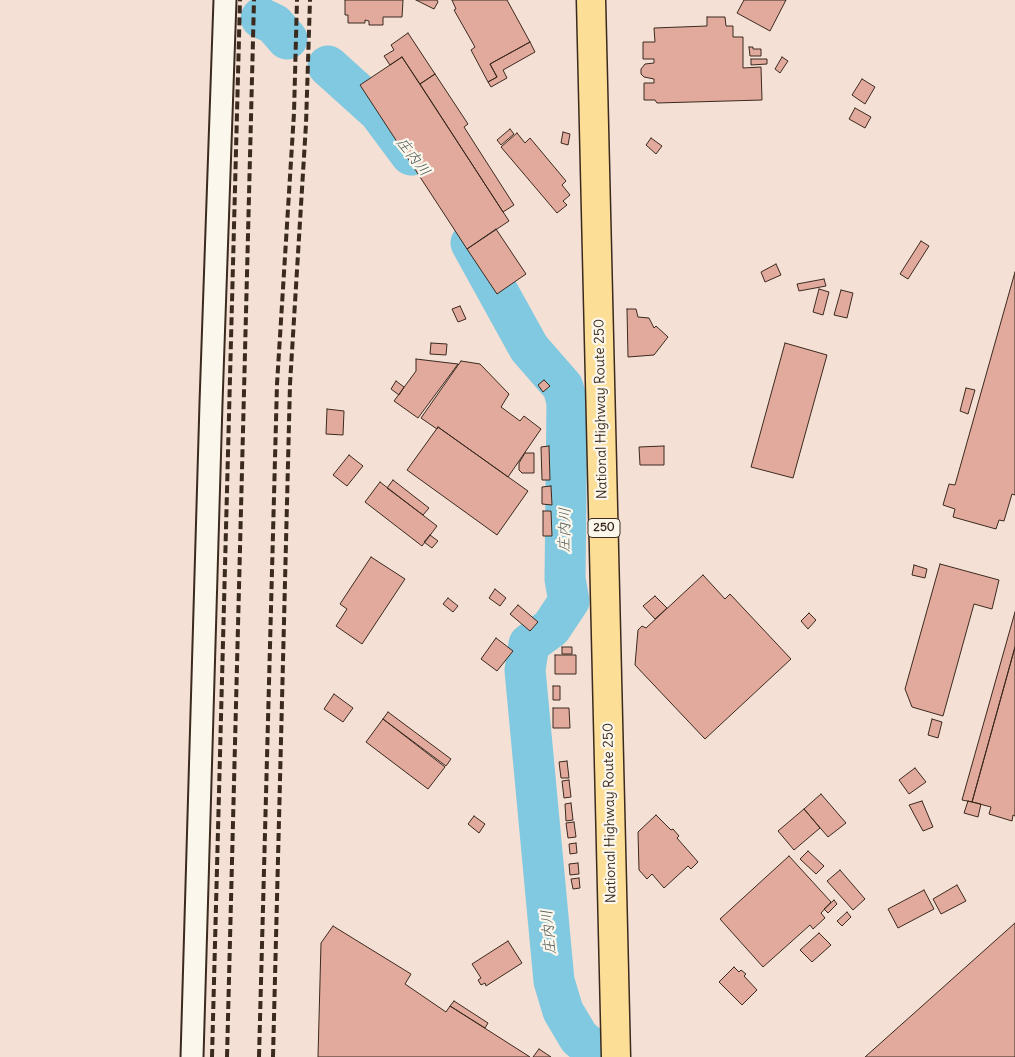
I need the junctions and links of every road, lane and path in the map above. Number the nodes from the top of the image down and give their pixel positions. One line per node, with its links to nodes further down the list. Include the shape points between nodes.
1 (225, 0): 3 (street)
2 (591, 0): 4 (highway, National Highway Route 250 / 250)
3 (192, 1057)
4 (616, 1057)

